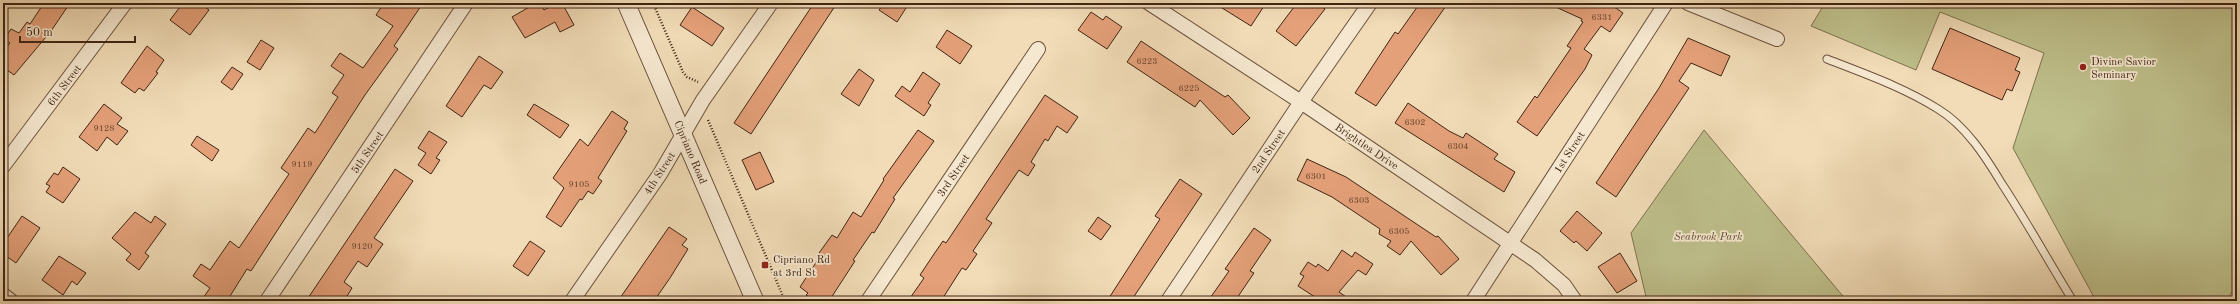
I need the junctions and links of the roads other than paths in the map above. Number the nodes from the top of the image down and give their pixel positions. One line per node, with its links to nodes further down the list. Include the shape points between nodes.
1 (125, 3): 14 (street, 6th Street)
2 (466, 3): 18 (street, 5th Street)
3 (626, 3): 13 (street, Cipriano Road)
4 (771, 3): 13 (street, 4th Street, via 703,100)
5 (1149, 3): 12 (street, Brightlea Drive)
6 (1370, 3): 12 (street, 2nd Street)
7 (1666, 3): 15 (street, 1st Street)
8 (1688, 3): 9 (street)
9 (1777, 39)
10 (1038, 49): 21 (street, 3rd Street)
11 (1827, 59): 25 (lane, via 1888,82 1938,109 1964,130 2034,232)
12 (1301, 102): 15 (street, Brightlea Drive); 22 (street, 2nd Street)
13 (684, 134): 19 (street, 4th Street, via 660,174); 20 (street, Cipriano Road)
14 (3, 166)
15 (1510, 244): 23 (street, 1st Street); 24 (street, Brightlea Drive, via 1554,276)
16 (3, 295): 17 (street)
17 (11, 301)
18 (267, 301)
19 (572, 301)
20 (755, 301)
21 (868, 301)
22 (1168, 301)
23 (1473, 301)
24 (1575, 301)
25 (2072, 301)

